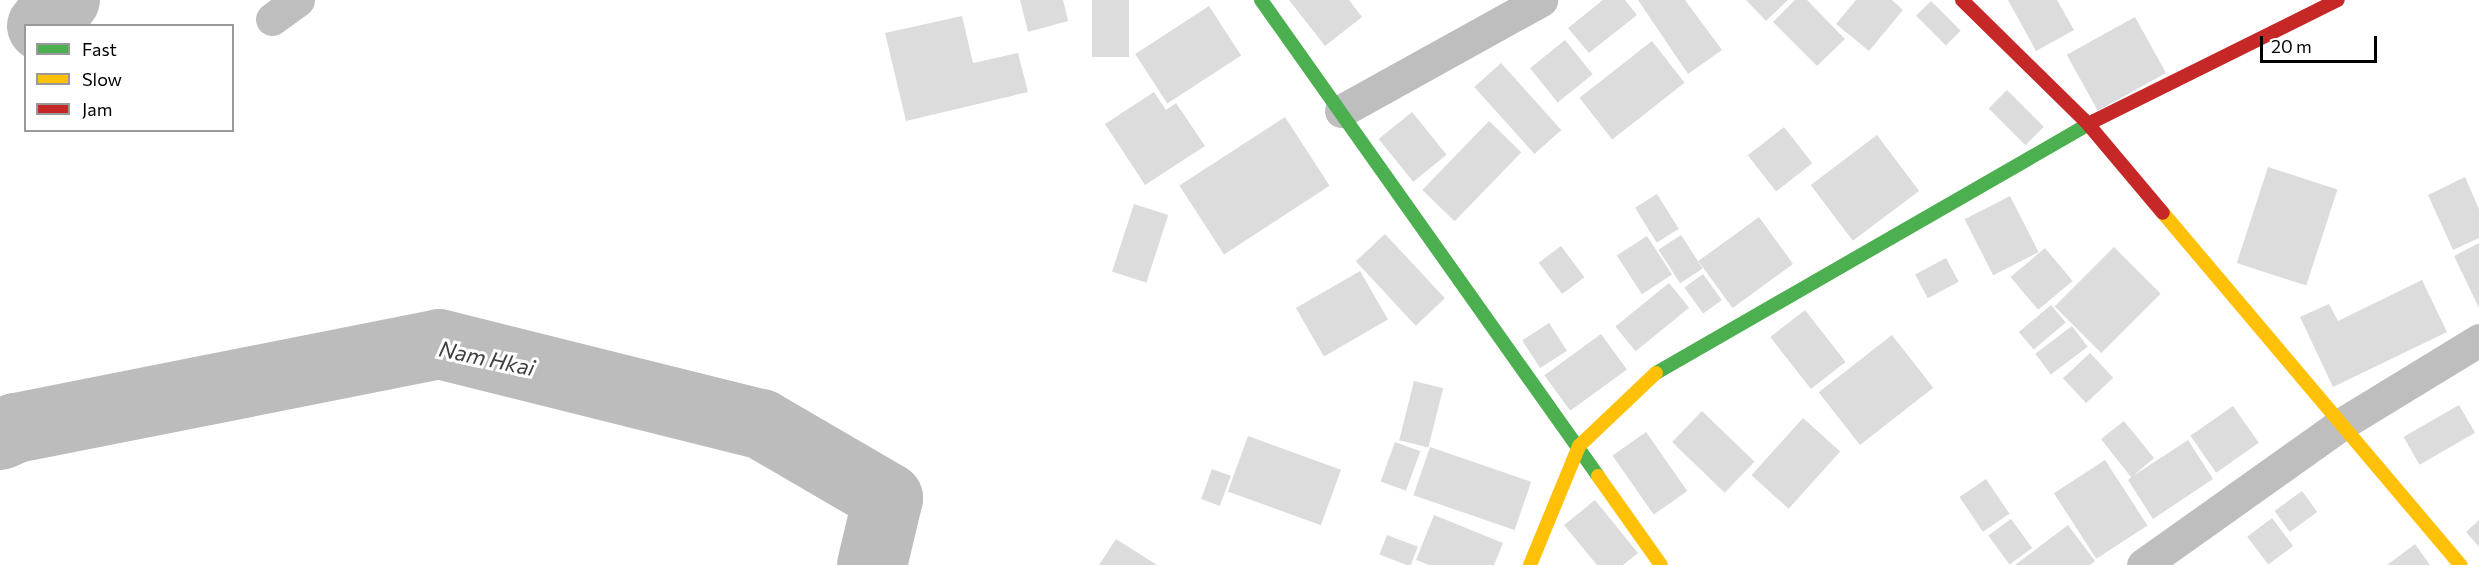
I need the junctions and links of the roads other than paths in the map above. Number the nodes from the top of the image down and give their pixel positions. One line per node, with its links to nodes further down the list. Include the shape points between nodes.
1 (298, 0): 6 (street)
2 (1262, 0): 7 (street)
3 (1541, 0): 7 (street)
4 (1962, 0): 8 (street)
5 (2338, 0): 8 (street)
6 (272, 19)
7 (1341, 111): 11 (street)
8 (2088, 124): 10 (street); 11 (street, via 1664,367)
9 (2479, 340): 10 (street)
10 (2340, 425): 14 (street); 15 (street)
11 (1580, 446): 12 (street); 13 (street)
12 (1530, 565)
13 (1662, 565)
14 (2143, 565)
15 (2460, 565)

